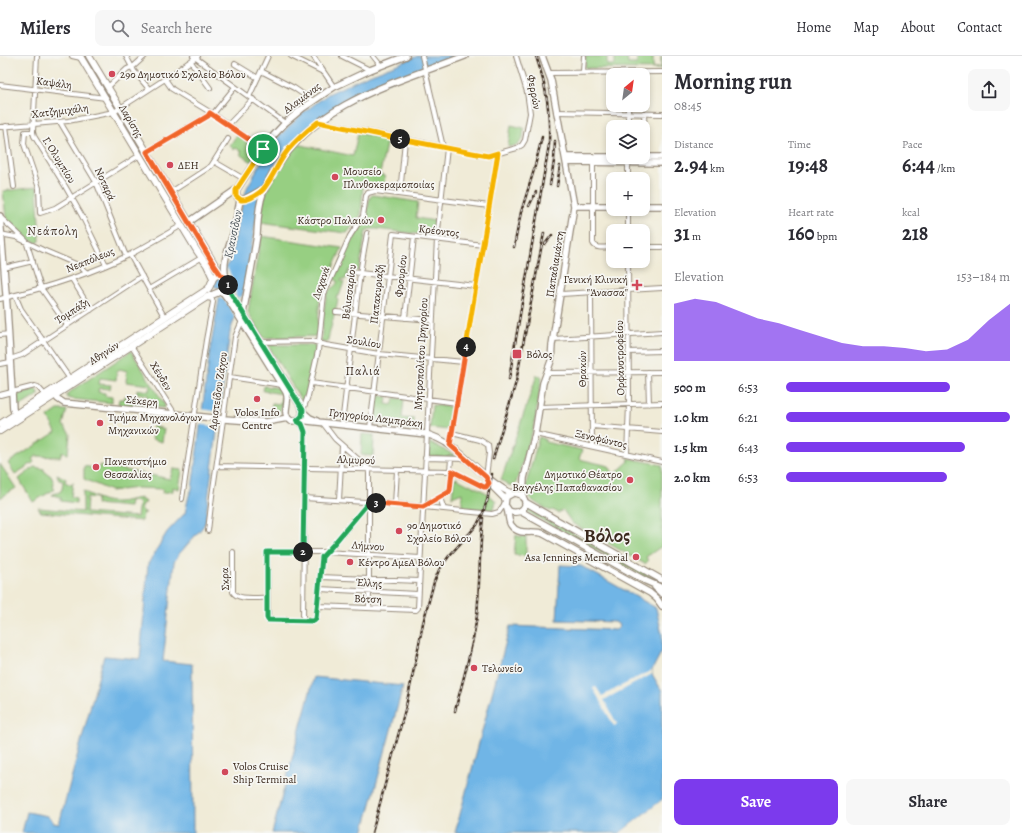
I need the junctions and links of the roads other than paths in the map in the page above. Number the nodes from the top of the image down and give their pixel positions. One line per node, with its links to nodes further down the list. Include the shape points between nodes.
1 (37, 56): 41 (street, Γ. Ολυμπίου)
2 (72, 56): 17 (street)
3 (89, 56): 36 (main road, Λαρίσης)
4 (126, 56): 23 (street)
5 (145, 56): 23 (street)
6 (268, 56): 25 (street)
7 (292, 56): 21 (street)
8 (314, 56): 21 (street); 27 (street)
9 (342, 56): 24 (street)
10 (374, 56): 22 (street)
11 (406, 56): 22 (street, Αλαμάνας)
12 (422, 56): 26 (street, Μητροπολίτου Γρηγορίου)
13 (465, 56): 26 (street)
14 (516, 56): 67 (street, Φερρών, via 530,109 527,134 520,147)
15 (542, 56): 31 (street, Παπαδιαμάντη)
16 (584, 56): 28 (street)
17 (81, 57): 42 (main road, Λαρίσης)
18 (195, 57): 19 (street, Χατζημιχάλη); 37 (street)
19 (191, 62): 34 (street, Χατζημιχάλη); 39 (street)
20 (235, 64): 33 (street)
21 (309, 64): 27 (street)
22 (381, 66): 24 (street, Αλαμάνας)
23 (132, 67): 36 (street); 40 (street)
24 (370, 70): 38 (street, Αλαμάνας)
25 (261, 71): 33 (street); 44 (street, via 294,88)
26 (426, 71): 55 (street, via 372,91); 64 (street, Μητροπολίτου Γρηγορίου)
27 (323, 72): 38 (street)
28 (583, 72): 31 (street); 32 (street)
29 (650, 72): 30 (street)
30 (662, 72)
31 (549, 73): 47 (street, Παπαδιαμάντη)
32 (606, 73)
33 (258, 78): 43 (street)
34 (165, 79): 40 (street, Χατζημιχάλη); 50 (street, via 172,89)
35 (0, 85): 41 (street, Καψάλη)
36 (108, 87): 45 (main road, Λαρίσης)
37 (235, 87): 43 (street); 50 (street)
38 (334, 87): 44 (street, Αλαμάνας)
39 (210, 88)
40 (149, 89): 45 (street, Χατζημιχάλη)
41 (35, 90): 42 (street, Καψάλη); 56 (street, Γ. Ολυμπίου)
42 (106, 98): 46 (main road, Λαρίσης)
43 (251, 98): 57 (street); 58 (street)
44 (312, 101): 57 (street, Αλαμάνας)
45 (120, 108): 46 (street, Χατζημιχάλη); 66 (main road, Λαρίσης)
46 (114, 112): 54 (street, Χατζημιχάλη); 68 (main road, Λαρίσης)
47 (556, 112): 48 (street); 72 (street, Παπαδιαμάντη)
48 (628, 113): 49 (street); 52 (street)
49 (644, 113): 51 (street); 53 (street)
50 (212, 114): 58 (street); 66 (street)
51 (662, 114)
52 (628, 120)
53 (644, 120)
54 (60, 122): 56 (street, Χατζημιχάλη); 79 (street, Νοταρά)
55 (318, 122): 63 (street, Φερρών); 82 (street, via 288,150)
56 (34, 123): 59 (street, Χατζημιχάλη); 61 (street, Γ. Ολυμπίου)
57 (285, 123): 65 (street, Αλαμάνας)
58 (228, 125): 65 (street)
59 (6, 126): 60 (street, Χατζημιχάλη); 80 (street)
60 (0, 127)
61 (33, 132): 85 (street, Γ. Ολυμπίου, via 35,140); 85 (street, Χατζημιχάλη, via 24,133 24,144 39,188 40,213)
62 (228, 139): 75 (street)
63 (405, 140): 64 (street, Φερρών); 84 (street)
64 (445, 148): 67 (street, Φερρών, via 488,156); 86 (street, Μητροπολίτου Γρηγορίου)
65 (263, 149): 78 (street, Αλαμάνας)
66 (147, 152): 83 (main road, Λαρίσης)
67 (498, 153): 88 (street)
68 (140, 155): 79 (street); 96 (main road, Λαρίσης)
69 (662, 157): 70 (street)
70 (650, 158)
71 (606, 159): 72 (street)
72 (566, 160): 76 (street); 89 (street, Παπαδιαμάντη)
73 (606, 161): 76 (street)
74 (650, 161): 77 (street)
75 (215, 162): 78 (street); 83 (street)
76 (593, 162): 90 (street)
77 (662, 162)
78 (244, 179): 81 (street, Αλαμάνας)
79 (96, 182): 85 (street); 108 (street, Νοταρά)
80 (14, 188)
81 (236, 190): 87 (street, via 236,196); 95 (street)
82 (263, 190): 87 (street); 139 (street)
83 (171, 192): 95 (main road, Λαρίσης)
84 (400, 194): 86 (street); 155 (street, Λαχανά, via 374,190 366,197 363,216 348,240 324,294)
85 (72, 198): 111 (street, Γ. Ολυμπίου)
86 (441, 199): 88 (street); 101 (street, Μητροπολίτου Γρηγορίου)
87 (242, 200): 118 (street, via 225,262)
88 (489, 206): 103 (street)
89 (574, 206): 90 (street); 132 (street, Παπαδιαμάντη)
90 (593, 206): 91 (street); 104 (street, via 593,243 597,247)
91 (606, 206)
92 (650, 206): 93 (street)
93 (662, 206)
94 (0, 216): 98 (street); 102 (street)
95 (189, 222): 118 (main road, Λαρίσης)
96 (182, 225): 108 (street, Νεαπόλεως); 109 (main road, Λαρίσης)
97 (367, 233): 116 (street, Βελισσαρίου)
98 (1, 234): 102 (street); 107 (street)
99 (392, 234): 100 (street, Κρέοντος); 119 (street, Παπακυριαζή)
100 (414, 236): 101 (street, Κρέοντος); 120 (street, Φρουρίου)
101 (437, 240): 103 (street, Κρέοντος); 123 (street, Μητροπολίτου Γρηγορίου)
102 (27, 243): 110 (street); 115 (street, via 78,264)
103 (483, 245): 125 (street)
104 (606, 247)
105 (650, 247): 106 (street)
106 (662, 247)
107 (2, 255): 112 (street)
108 (128, 255): 111 (street, Νεαπόλεως); 117 (street, Νοταρά)
109 (201, 258): 122 (main road, Λαρίσης, via 207,265); 128 (street)
110 (33, 262): 112 (street); 126 (street)
111 (106, 265): 115 (street, Νεαπόλεως)
112 (4, 268): 135 (street)
113 (628, 268): 129 (street, Ορφανοτροφείου)
114 (351, 272): 116 (street)
115 (87, 273): 121 (street, Νεαπόλεως)
116 (360, 273): 119 (street); 140 (street, Βελισσαρίου)
117 (142, 276): 128 (street, Νοταρά); 137 (street, Τομπάζη)
118 (224, 276): 122 (main road, Αθηνών, via 216,275); 124 (main road)
119 (388, 276): 120 (street); 141 (street, Παπακυριαζή)
120 (410, 278): 123 (street); 143 (street, Φρουρίου)
121 (72, 279): 126 (street, Νεαπόλεως); 137 (street)
122 (212, 281): 130 (main road, via 214,289); 142 (main road, Αθηνών, via 208,289)
123 (434, 281): 125 (street); 144 (street, Μητροπολίτου Γρηγορίου)
124 (228, 286): 130 (main road, Αθηνών); 139 (street, Γρηγορίου Λαμπράκη)
125 (476, 286): 163 (street)
126 (41, 288): 133 (street, Νεαπόλεως); 146 (street)
127 (662, 288): 129 (street)
128 (149, 289): 142 (street, Νοταρά)
129 (628, 290): 131 (street); 150 (street, Ορφανοτροφείου)
130 (220, 292): 134 (main road, Αθηνών); 145 (street, via 228,298)
131 (591, 292): 132 (street); 151 (street, Θρακών)
132 (561, 294): 152 (street, Παπαδιαμάντη)
133 (15, 295): 135 (street, Νεαπόλεως); 153 (street)
134 (207, 297): 156 (main road, Αθηνών); 190 (street, via 213,302)
135 (7, 298): 136 (street, Νεαπόλεως); 148 (street)
136 (0, 299)
137 (90, 310): 146 (street, Τομπάζη)
138 (336, 312): 140 (street)
139 (244, 313): 154 (street, Γρηγορίου Λαμπράκη)
140 (356, 314): 141 (street); 157 (street, Βελισσαρίου)
141 (383, 316): 143 (street); 160 (street, Παπακυριαζή)
142 (165, 318): 171 (main road, Αθηνών)
143 (405, 318): 144 (street)
144 (432, 320): 161 (street, Μητροπολίτου Γρηγορίου)
145 (242, 321): 170 (street, Αριστείδου Ζάχου, via 236,336); 173 (street)
146 (67, 325): 153 (street, Τομπάζη)
147 (662, 332): 150 (street)
148 (9, 334): 149 (street); 162 (street)
149 (0, 335)
150 (628, 335): 151 (street); 159 (street, Ορφανοτροφείου)
151 (591, 337): 152 (street); 165 (street, Θρακών)
152 (554, 339): 169 (street, Παπαδιαμάντη)
153 (44, 340): 162 (street, Τομπάζη); 171 (street)
154 (261, 342): 155 (street, Σουλίου); 188 (street, Γρηγορίου Λαμπράκη)
155 (319, 343): 157 (street, Σουλίου); 172 (street, Λαχανά)
156 (132, 347): 177 (main road, Αθηνών); 189 (street, Χέυδεν)
157 (351, 349): 160 (street, Σουλίου); 174 (street, Βελισσαρίου)
158 (662, 351): 159 (street)
159 (628, 352): 166 (street, Ορφανοτροφείου)
160 (379, 354): 161 (street, Σουλίου); 176 (street, Παπακυριαζή)
161 (430, 359): 163 (street, Σουλίου); 180 (street, Μητροπολίτου Γρηγορίου)
162 (10, 361): 164 (street, Τομπάζη); 175 (street)
163 (464, 362): 181 (street)
164 (0, 364)
165 (592, 372): 166 (street); 169 (street); 185 (street, Θρακών)
166 (629, 372): 167 (street); 183 (street, Ορφανοτροφείου)
167 (648, 372): 168 (street); 184 (street)
168 (662, 372)
169 (547, 373): 186 (street, Παπαδιαμάντη)
170 (230, 377): 173 (street); 193 (street, Αριστείδου Ζάχου)
171 (70, 379): 177 (main road, Αθηνών)
172 (311, 383): 174 (street); 188 (street, Λαχανά)
173 (282, 385): 187 (street, via 288,398)
174 (346, 388): 176 (street); 197 (street, Βελισσαρίου)
175 (11, 392): 178 (street); 179 (street, via 36,386); 191 (street)
176 (374, 392): 180 (street); 199 (street, Παπακυριαζή)
177 (54, 393): 179 (main road, Αθηνών); 189 (street, Σέκερη, via 62,402 67,403); 191 (main road, Αθηνών)
178 (0, 395)
179 (45, 395): 191 (main road, Αθηνών)
180 (428, 399): 181 (street); 204 (street, Μητροπολίτου Γρηγορίου)
181 (457, 403): 203 (street)
182 (662, 403): 184 (street)
183 (629, 404): 184 (street); 185 (street); 200 (street, Ορφανοτροφείου)
184 (649, 404)
185 (591, 405): 186 (street); 198 (street, Θρακών)
186 (540, 407): 205 (street, Παπαδιαμάντη)
187 (286, 408): 188 (street, via 293,404); 192 (street, via 285,414)
188 (302, 409): 194 (street, via 302,416); 195 (street, Γρηγορίου Λαμπράκη, via 312,419)
189 (175, 414): 190 (street, Σέκερη)
190 (196, 416): 193 (street, Σέκερη); 225 (street)
191 (16, 417): 196 (main road, Αθηνών); 201 (main road, Αθηνών)
192 (288, 418): 193 (street, Σέκερη, via 266,422); 194 (street, via 291,421)
193 (222, 419): 214 (street, Αριστείδου Ζάχου)
194 (298, 420): 195 (street, Γρηγορίου Λαμπράκη); 215 (street, via 305,430)
195 (321, 422): 197 (street, Γρηγορίου Λαμπράκη); 207 (street)
196 (0, 424)
197 (342, 424): 199 (street, Γρηγορίου Λαμπράκη)
198 (592, 426): 200 (street); 208 (street, Θρακών)
199 (370, 428): 204 (street, Γρηγορίου Λαμπράκη)
200 (628, 429): 202 (street); 209 (street, Ορφανοτροφείου)
201 (0, 431)
202 (662, 432)
203 (452, 433): 206 (street); 222 (street, via 480,440 488,445)
204 (426, 434): 206 (street, Γρηγορίου Λαμπράκη); 210 (street, Μητροπολίτου Γρηγορίου)
205 (535, 434): 208 (street, Ξενοφώντος); 221 (street, Παπαδιαμάντη)
206 (450, 445): 212 (street, Γρηγορίου Λαμπράκη)
207 (342, 446): 216 (street); 217 (street)
208 (592, 446): 209 (street, Ξενοφώντος)
209 (627, 454): 213 (street, Ξενοφώντος)
210 (425, 458): 211 (street); 219 (street, Μητροπολίτου Γρηγορίου)
211 (451, 459): 212 (street); 220 (street)
212 (466, 459): 222 (street, Γρηγορίου Λαμπράκη)
213 (662, 462)
214 (217, 466): 215 (street, Αλμυρού); 238 (street, Αριστείδου Ζάχου)
215 (305, 468): 216 (street, Αλμυρού); 226 (street)
216 (341, 469): 217 (street, Αλμυρού); 228 (street)
217 (369, 470): 218 (street, Αλμυρού); 231 (street)
218 (396, 470): 219 (street, Αλμυρού); 232 (street)
219 (425, 470): 220 (street, Αλμυρού); 233 (street, Μητροπολίτου Γρηγορίου)
220 (451, 471): 223 (street, Αλμυρού, via 484,487); 227 (street, via 450,490)
221 (524, 476): 224 (street); 229 (street)
222 (486, 477): 223 (street); 224 (street)
223 (489, 483): 230 (street)
224 (513, 493): 229 (street, via 519,494); 230 (street)
225 (182, 498)
226 (304, 498): 228 (street); 240 (street)
227 (440, 498): 233 (street); 234 (street)
228 (339, 500): 231 (street)
229 (524, 500): 236 (street); 244 (street)
230 (505, 501): 234 (street, via 499,512 493,514); 235 (street)
231 (369, 502): 232 (street); 241 (street); 242 (street)
232 (395, 504): 233 (street)
233 (423, 507): 234 (street); 243 (street, Μητροπολίτου Γρηγορίου)
234 (444, 509)
235 (507, 509): 236 (street); 237 (street)
236 (520, 512): 237 (street, via 514,518); 250 (street)
237 (512, 526): 258 (street, via 521,532 544,534 650,593)
238 (208, 531)
239 (233, 552): 256 (street, Σκρα, via 234,594 238,597)
240 (304, 552): 241 (street, Λήμνου); 256 (street, Λήμνου, via 267,552); 261 (street)
241 (326, 552): 242 (street, Λήμνου); 246 (street, via 322,558)
242 (369, 555): 243 (street, Λήμνου); 247 (street)
243 (420, 558): 249 (street, Μητροπολίτου Γρηγορίου)
244 (646, 570): 245 (street); 248 (street)
245 (662, 576)
246 (320, 577): 247 (street); 252 (street)
247 (369, 579): 249 (street); 253 (street)
248 (662, 580)
249 (419, 581): 254 (street, Μητροπολίτου Γρηγορίου)
250 (646, 581): 251 (street); 255 (street)
251 (662, 588)
252 (319, 590): 253 (street, Έλλης); 257 (street)
253 (369, 592): 254 (street, Έλλης); 259 (street)
254 (418, 594): 260 (street, Μητροπολίτου Γρηγορίου)
255 (662, 594)
256 (267, 598): 261 (street, via 268,620)
257 (318, 606): 259 (street, Βότση); 261 (street, via 316,619)
258 (662, 606)
259 (369, 608): 260 (street, Βότση)
260 (417, 609)
261 (303, 621)

